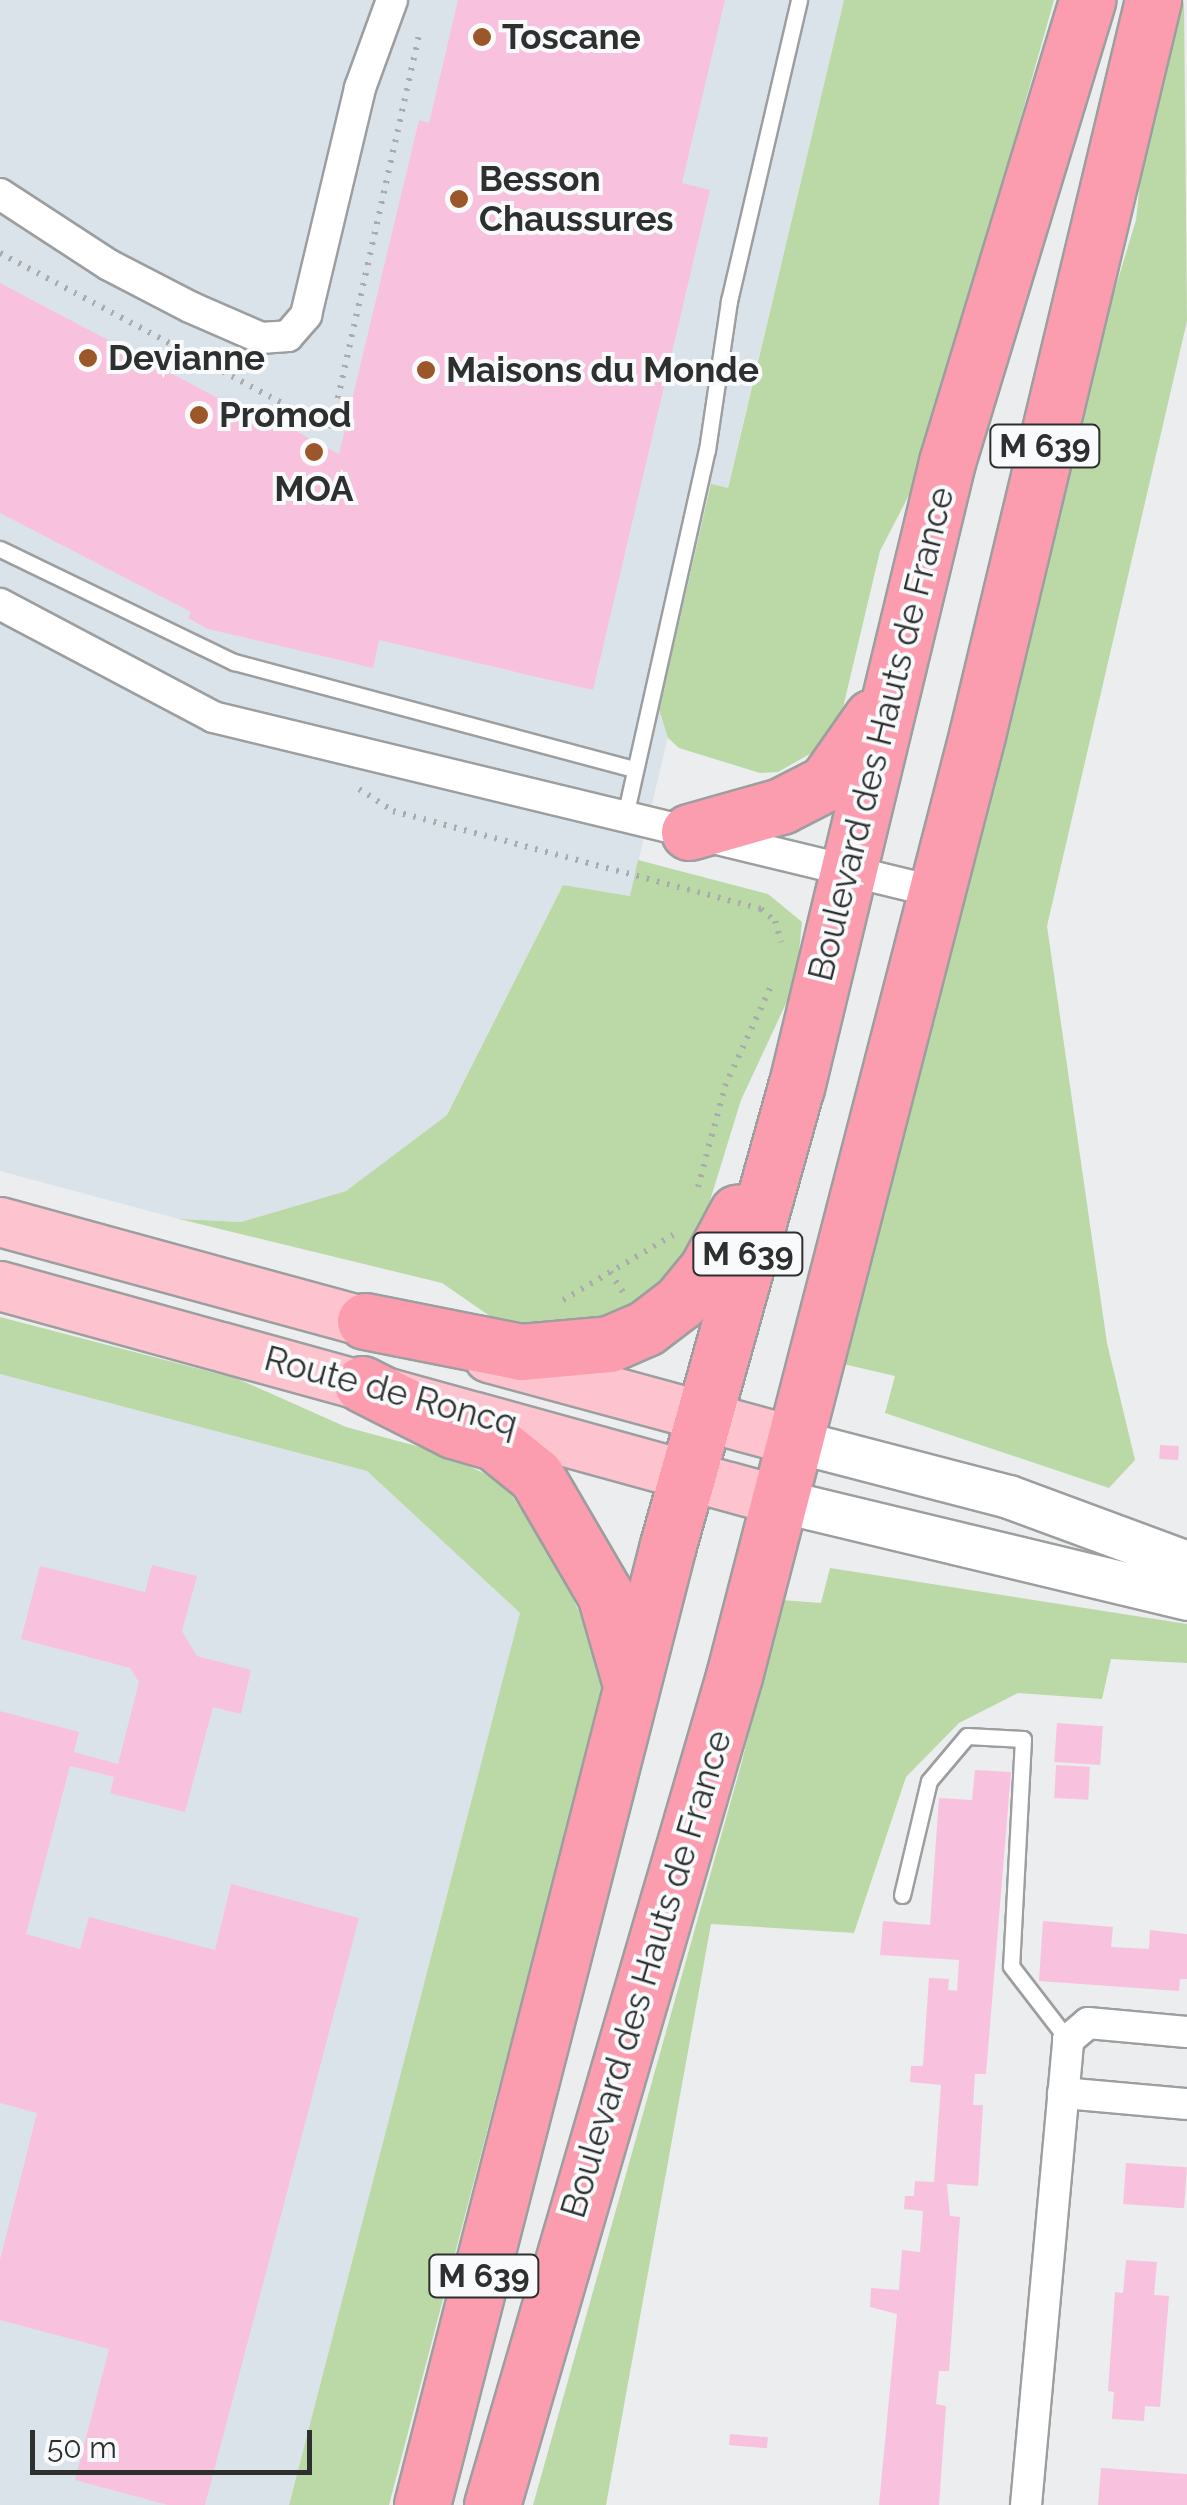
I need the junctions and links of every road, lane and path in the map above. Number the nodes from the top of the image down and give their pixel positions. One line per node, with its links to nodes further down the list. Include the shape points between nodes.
1 (392, 0): 5 (street, via 360,88 306,315 288,336 261,338 190,306 109,265)
2 (800, 0): 9 (lane, via 729,302 707,450)
3 (1088, 0): 8 (highway, Boulevard des Hauts de France / M 639, via 956,430)
4 (1153, 0): 14 (highway, Boulevard des Hauts de France / M 639)
5 (0, 194)
6 (0, 549): 9 (lane, via 234,662)
7 (0, 604): 11 (street, via 213,716)
8 (891, 690): 12 (highway, via 826,782 781,806); 13 (highway, Boulevard des Hauts de France / M 639)
9 (634, 769): 11 (lane)
10 (348, 782): 15 (path, via 394,811 761,909 780,932)
11 (625, 816): 12 (street)
12 (688, 832): 13 (street)
13 (849, 870): 14 (street); 17 (highway, Boulevard des Hauts de France / M 639)
14 (938, 892): 26 (highway, Boulevard des Hauts de France / M 639)
15 (779, 956)
16 (777, 969): 18 (path, via 725,1086)
17 (796, 1088): 23 (highway, via 708,1269 646,1328 584,1350 541,1353); 25 (highway, Boulevard des Hauts de France / M 639)
18 (696, 1192)
19 (0, 1222): 23 (main road, Route de Roncq)
20 (687, 1226): 22 (path)
21 (0, 1286): 24 (main road, Route de Roncq)
22 (559, 1302)
23 (365, 1321): 25 (main road, Route de Roncq)
24 (362, 1384): 28 (main road, Route de Roncq); 32 (highway, via 444,1426 494,1442 536,1476 605,1594)
25 (701, 1419): 26 (main road, Route de Roncq); 27 (main road, Route de Roncq); 28 (highway, Boulevard des Hauts de France / M 639)
26 (794, 1441): 27 (main road); 29 (highway, Boulevard des Hauts de France / M 639); 30 (main road, Route de Roncq, via 1009,1498)
27 (741, 1459): 28 (main road); 29 (main road, Route de Roncq)
28 (688, 1471): 29 (main road, Route de Roncq); 32 (highway, Boulevard des Hauts de France / M 639)
29 (780, 1501): 31 (main road, Route de Roncq); 39 (highway, Boulevard des Hauts de France / M 639, via 698,1813)
30 (1187, 1563)
31 (1187, 1600)
32 (631, 1686): 38 (highway, Boulevard des Hauts de France / M 639)
33 (902, 1895): 35 (lane, via 928,1780 966,1736 1023,1739 1011,1966)
34 (1187, 2032): 35 (street, via 1088,2023)
35 (1068, 2040): 36 (street)
36 (1062, 2093): 37 (street); 40 (street)
37 (1187, 2104)
38 (422, 2505)
39 (492, 2505)
40 (1026, 2505)

